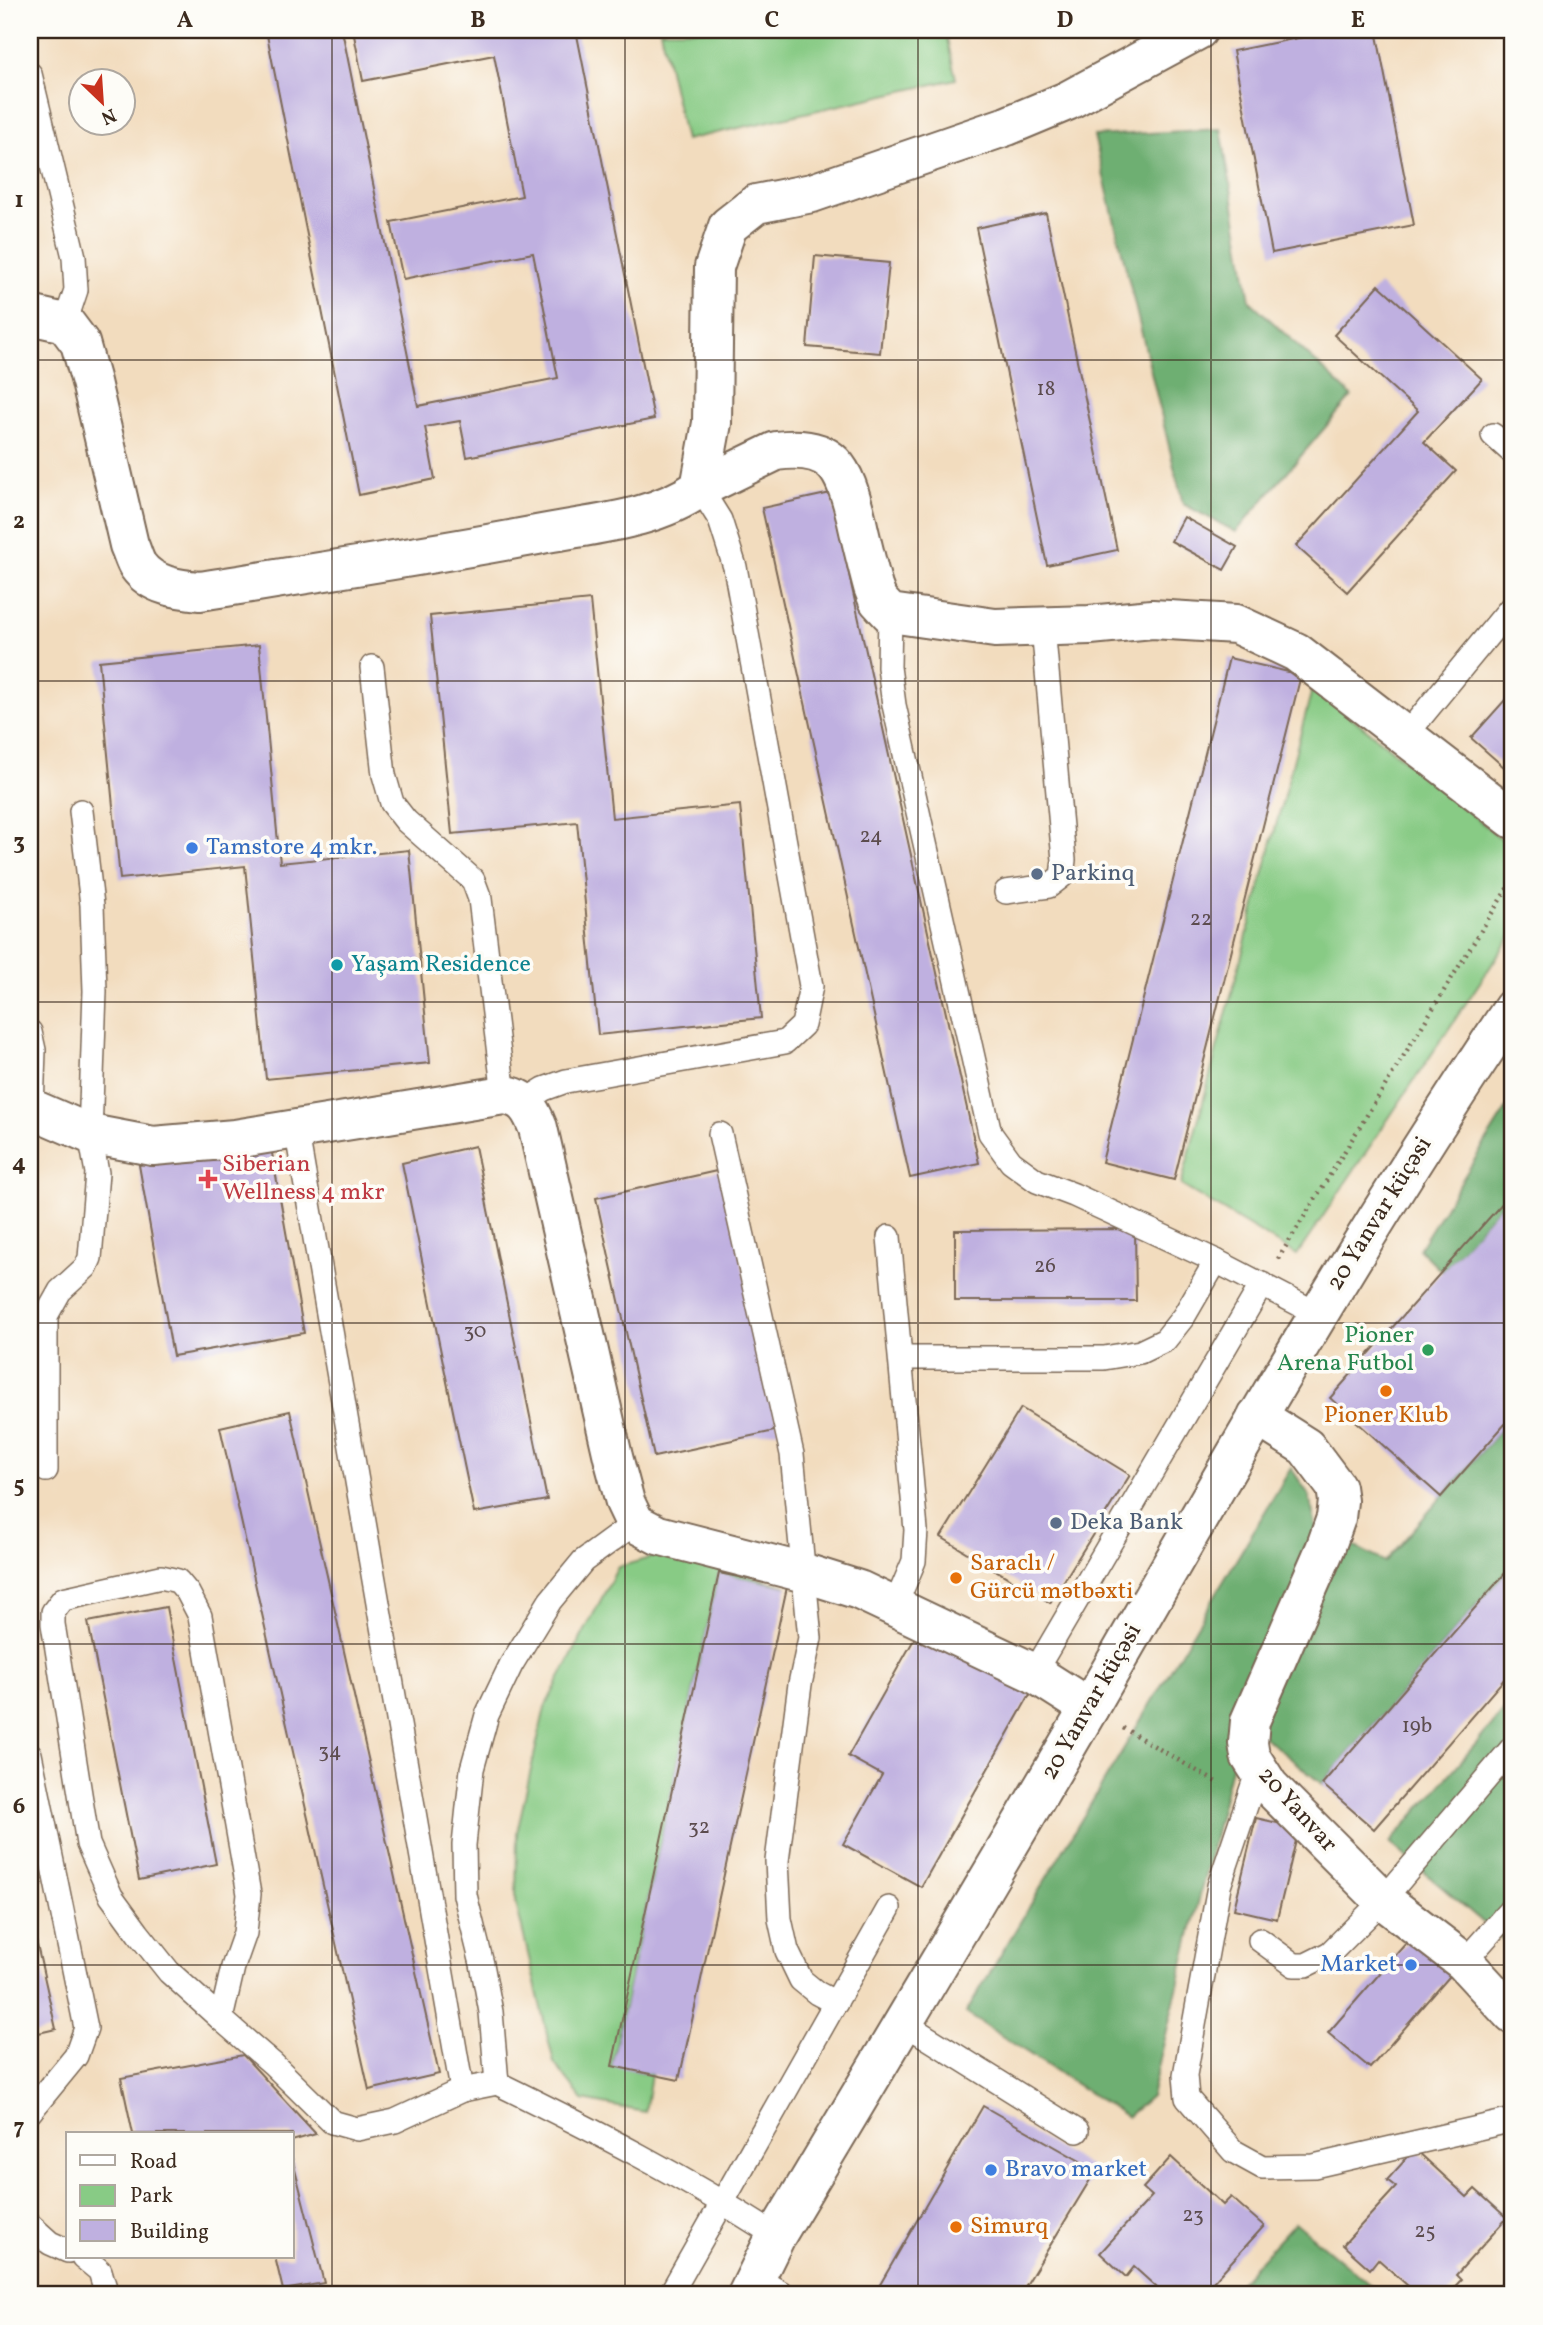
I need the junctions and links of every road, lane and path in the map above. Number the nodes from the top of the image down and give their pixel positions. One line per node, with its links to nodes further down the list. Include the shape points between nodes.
1 (1198, 30): 6 (street, via 1067,101 812,193 756,204 728,226 714,267 712,423)
2 (30, 74): 3 (lane, via 74,257 76,290)
3 (48, 319): 6 (street, via 80,344 129,545 139,567 174,589 200,592 463,549 655,512)
4 (1493, 435): 5 (lane)
5 (1513, 453)
6 (700, 488): 8 (street, via 776,451 800,450 831,460 848,485 873,587); 18 (lane, via 720,520 735,568 811,986 803,1025 785,1042 566,1081)
7 (1513, 605): 11 (lane)
8 (890, 613): 9 (street, via 995,628); 24 (lane, via 894,705 990,1133 1011,1162 1037,1181)
9 (1043, 627): 11 (street, via 1152,619 1236,624 1296,652); 15 (lane, via 1062,876 1049,886)
10 (372, 667): 18 (lane, via 384,775 392,803 406,821 474,880)
11 (1406, 735): 13 (street)
12 (81, 811): 21 (lane, via 93,905)
13 (1513, 819)
14 (1513, 879): 25 (path)
15 (1006, 892)
16 (1513, 1008): 26 (street, 20 Yanvar küçəsi)
17 (30, 1032): 19 (lane, via 34,1050)
18 (513, 1098): 20 (street); 30 (street, via 533,1114 538,1128 613,1457)
19 (31, 1109): 21 (street)
20 (296, 1128): 21 (street, via 153,1146); 48 (lane)
21 (90, 1134): 29 (lane, via 97,1174 90,1258 60,1291 46,1316)
22 (720, 1134): 31 (lane, via 792,1454)
23 (889, 1237): 27 (lane)
24 (1216, 1261): 25 (lane); 27 (lane, via 1165,1340 1140,1352 1104,1358)
25 (1262, 1284): 26 (lane); 33 (lane)
26 (1318, 1314): 28 (street, 20 Yanvar küçəsi)
27 (901, 1358): 32 (lane, via 916,1531 914,1561)
28 (1257, 1416): 34 (street, 20 Yanvar küçəsi); 37 (street, 20 Yanvar, via 1306,1447 1336,1487 1338,1502 1325,1549 1250,1721)
29 (46, 1470)
30 (635, 1523): 31 (street, via 658,1535); 47 (lane, via 583,1561 550,1601 486,1715 472,1769 464,1845 466,1895 491,2012)
31 (804, 1573): 32 (street); 43 (lane, via 810,1638 777,1861 780,1919 787,1951 801,1980)
32 (895, 1606): 33 (street)
33 (1034, 1673): 34 (street)
34 (1089, 1708): 37 (path); 46 (street, 20 Yanvar küçəsi)
35 (1513, 1747): 38 (lane)
36 (30, 1754): 49 (lane, via 86,2028 76,2056)
37 (1253, 1785): 38 (street, 20 Yanvar, via 1281,1798); 50 (lane, via 1219,1886 1185,2075 1187,2098 1233,2151 1262,2167 1314,2166)
38 (1383, 1900): 41 (lane, via 1330,1953 1306,1965 1294,1965); 42 (street, 20 Yanvar)
39 (1513, 1907): 42 (lane)
40 (888, 1908): 43 (lane)
41 (1261, 1940)
42 (1465, 1962): 44 (street, 20 Yanvar)
43 (836, 2003): 52 (lane)
44 (1513, 2015)
45 (222, 2019): 45 (lane, via 245,1933 249,1894 200,1616 178,1581 161,1577 63,1599 53,1612 53,1624 88,1844 111,1896 138,1933 169,1972); 48 (lane, via 332,2122 357,2129 395,2121)
46 (904, 2023): 51 (lane); 54 (street, 20 Yanvar küçəsi)
47 (497, 2083): 48 (lane); 52 (lane)
48 (462, 2090)
49 (30, 2112)
50 (1513, 2120)
51 (1077, 2132)
52 (724, 2202): 54 (lane); 60 (lane)
53 (30, 2225): 55 (lane, via 50,2244)
54 (776, 2236): 58 (street, 20 Yanvar küçəsi)
55 (66, 2250)
56 (84, 2258): 59 (lane, via 100,2271)
57 (1513, 2288): 61 (lane)
58 (763, 2290)
59 (107, 2295)
60 (670, 2295)
61 (1509, 2295)

